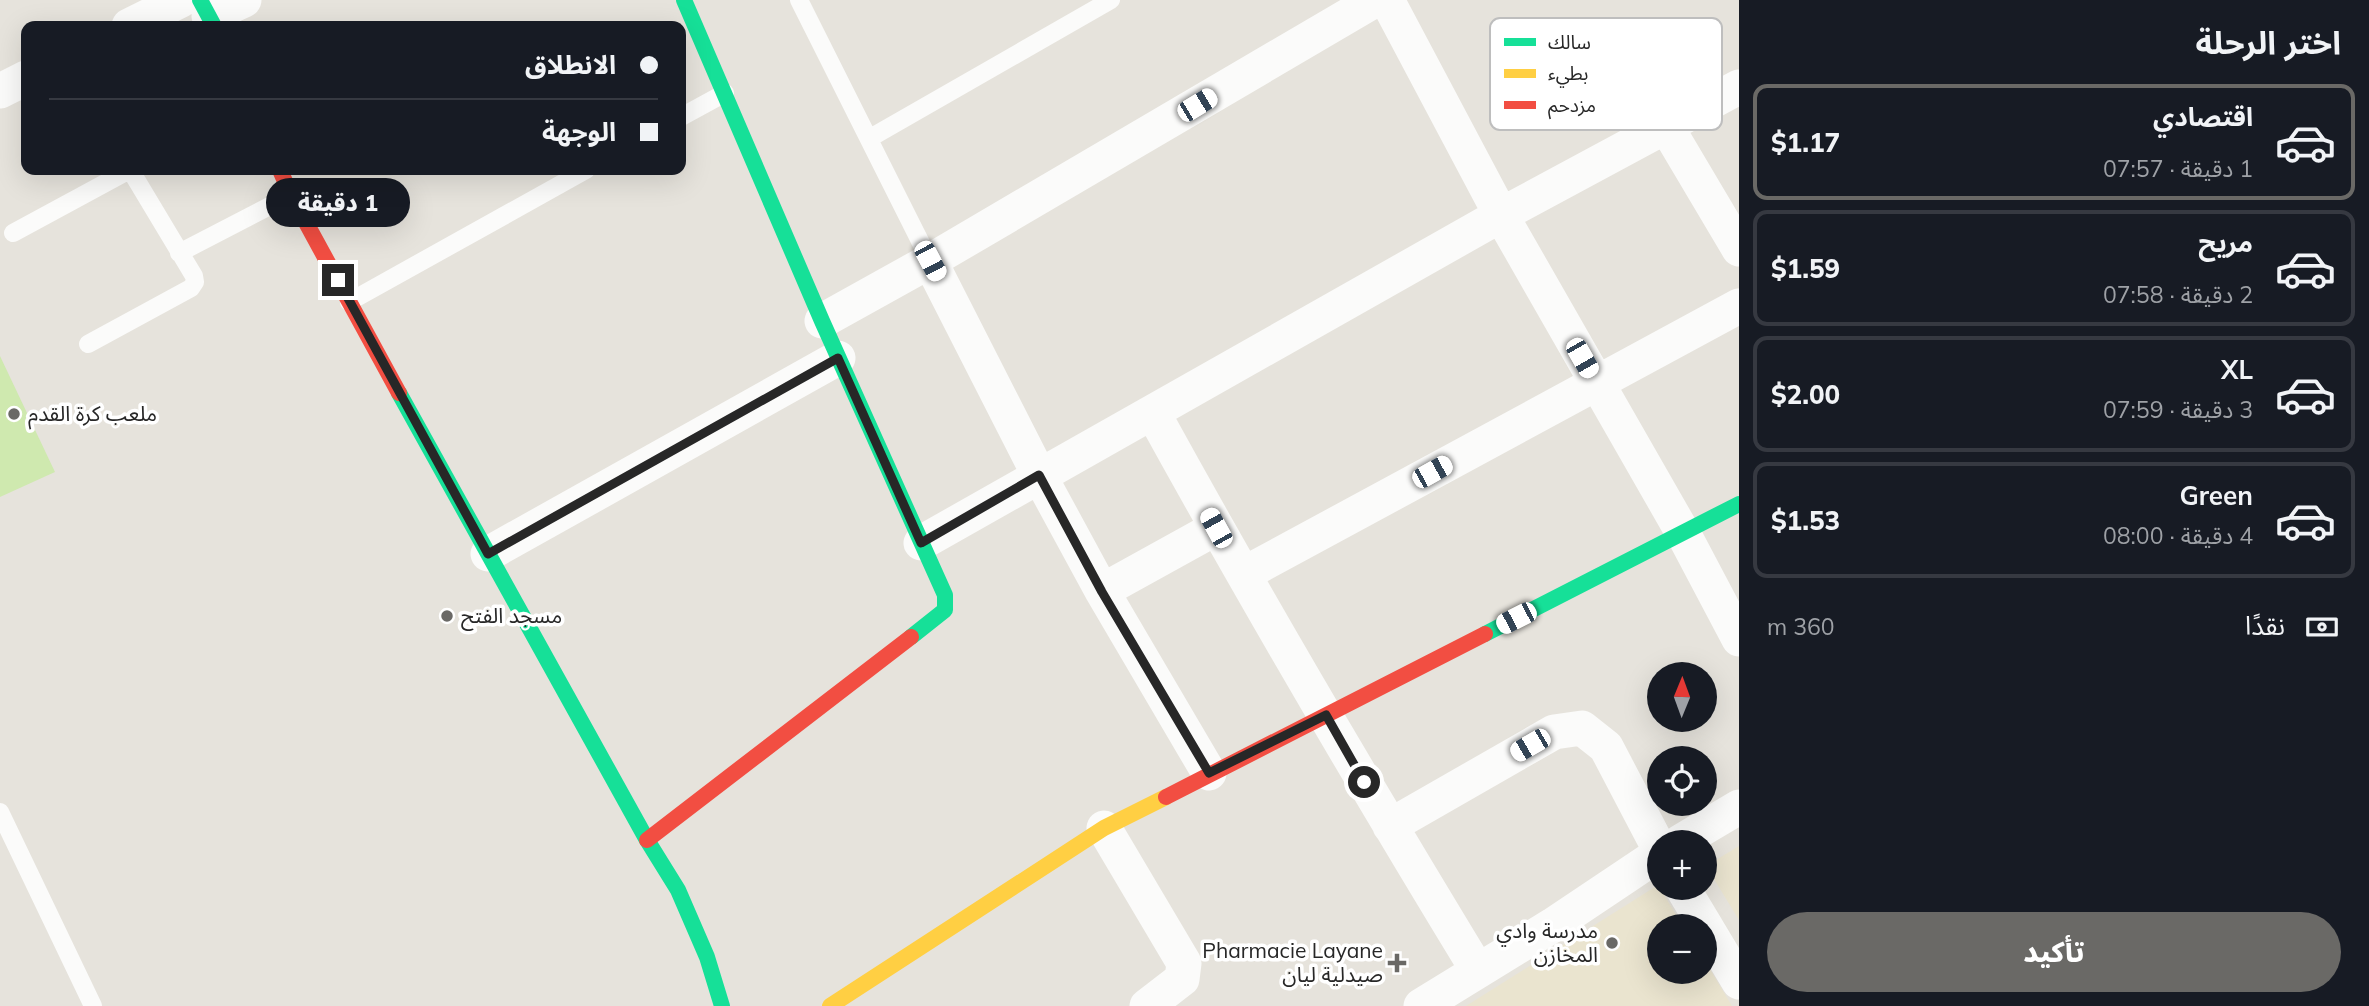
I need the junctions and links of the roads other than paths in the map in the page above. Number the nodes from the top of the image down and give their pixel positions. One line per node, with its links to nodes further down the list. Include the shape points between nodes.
1 (244, 0): 7 (street)
2 (684, 0): 12 (street)
3 (799, 0): 17 (lane)
4 (1111, 0): 17 (lane)
5 (1375, 0): 27 (street)
6 (1387, 0): 23 (street)
7 (201, 10): 8 (street)
8 (151, 21)
9 (21, 80): 11 (street)
10 (1739, 87): 13 (street)
11 (0, 91)
12 (725, 93): 14 (lane); 30 (street)
13 (1722, 96)
14 (686, 114)
15 (1659, 130): 23 (street)
16 (1668, 130): 25 (street)
17 (870, 138): 27 (lane)
18 (119, 175): 24 (lane)
19 (132, 175): 26 (lane)
20 (282, 175): 22 (street)
21 (577, 175): 28 (lane)
22 (291, 195): 26 (lane); 28 (street)
23 (1501, 215): 33 (street); 34 (street)
24 (13, 233)
25 (1739, 249)
26 (179, 253): 31 (lane, via 194,276 191,288)
27 (930, 261): 30 (street); 35 (street)
28 (349, 302): 40 (street)
29 (1739, 306): 33 (street)
30 (822, 321): 32 (street)
31 (88, 344)
32 (838, 358): 39 (street); 40 (street)
33 (1596, 382): 38 (street); 41 (street)
34 (1153, 413): 35 (street); 37 (street)
35 (1039, 475): 39 (street); 42 (street)
36 (1739, 504): 38 (street)
37 (1216, 528): 41 (street); 42 (street)
38 (1683, 533): 43 (street); 44 (street)
39 (921, 543): 52 (street, via 945,595 945,610)
40 (488, 554): 52 (street)
41 (1244, 574): 44 (street)
42 (1102, 592): 45 (street)
43 (1739, 639)
44 (1326, 715): 45 (street); 48 (street)
45 (1209, 773): 49 (street)
46 (1739, 807): 51 (street)
47 (0, 812): 57 (lane)
48 (1390, 826): 50 (street, via 1554,732 1582,728 1606,747); 55 (street)
49 (1104, 828): 59 (street); 60 (street, via 1184,963 1182,979)
50 (1650, 830)
51 (1700, 830)
52 (647, 840): 58 (street, via 678,890)
53 (1647, 862): 55 (street)
54 (1690, 900): 56 (street)
55 (1478, 971): 61 (street)
56 (1739, 982)
57 (93, 1006)
58 (722, 1006)
59 (830, 1006)
60 (1147, 1006)
61 (1420, 1006)

